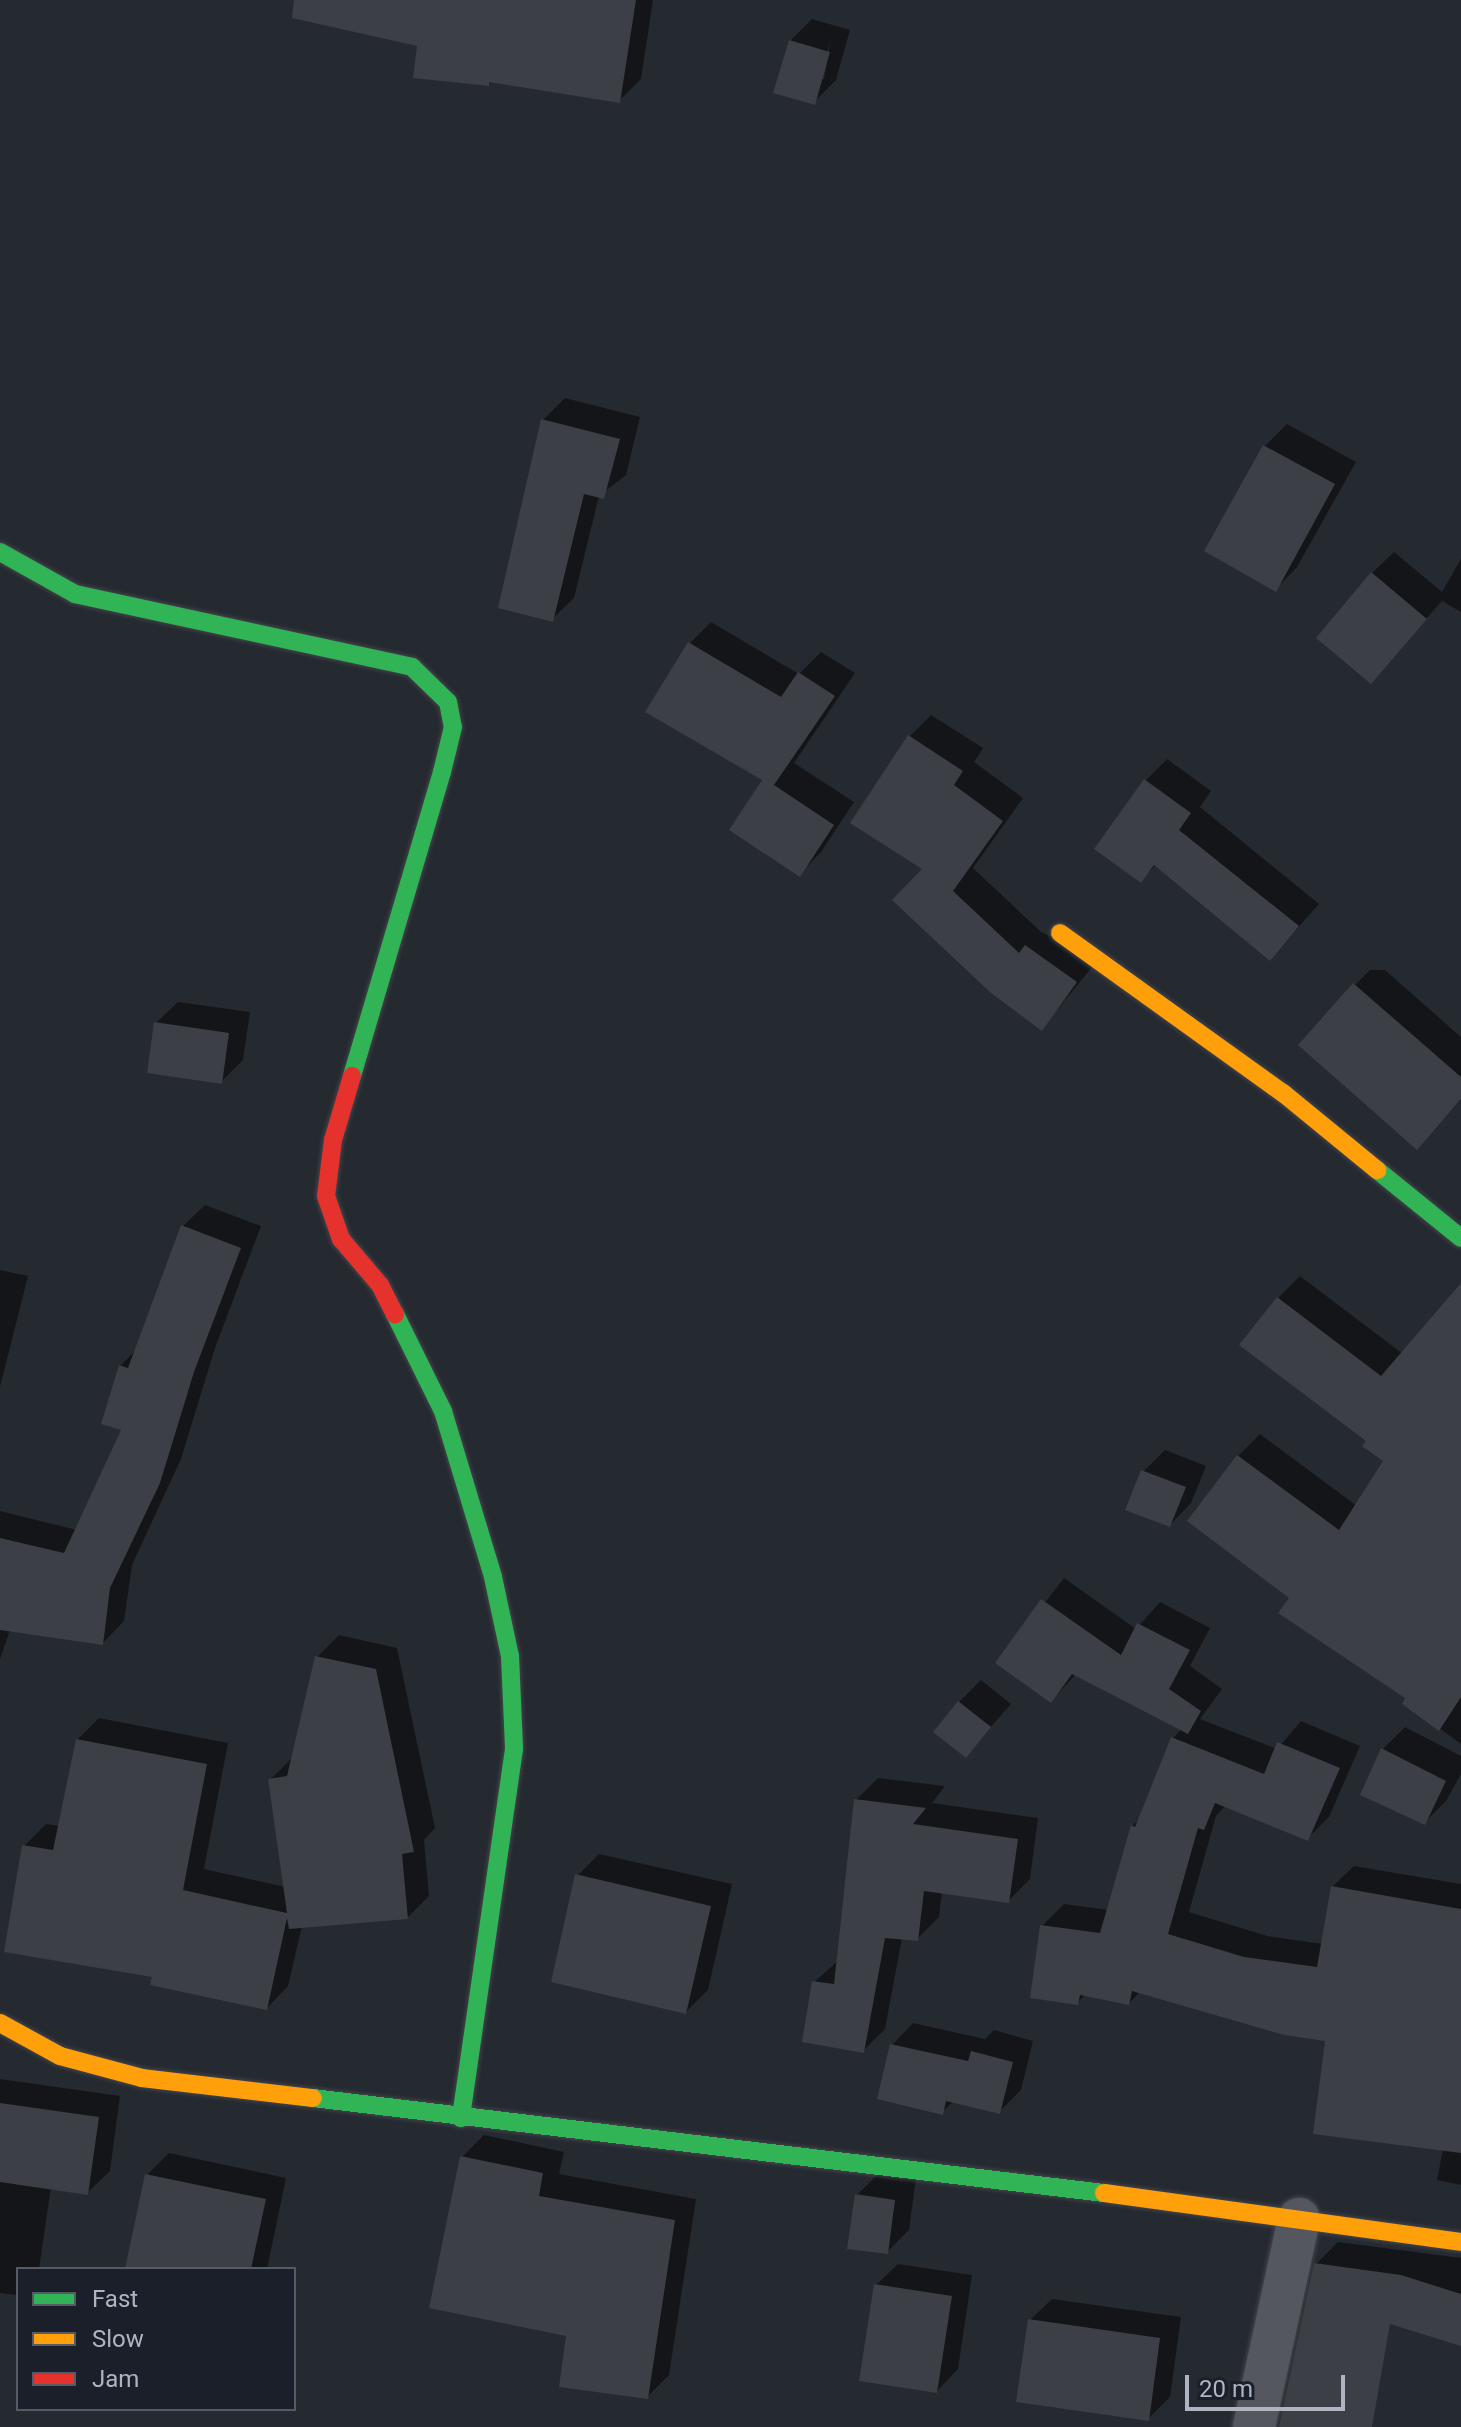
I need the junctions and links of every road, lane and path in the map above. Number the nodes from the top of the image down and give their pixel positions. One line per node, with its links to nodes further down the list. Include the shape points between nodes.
1 (0, 552): 5 (street, via 75,594 412,667 448,702 453,727 442,772 333,1140 326,1196 341,1239 380,1285 443,1411 493,1577 510,1656 514,1749)
2 (1060, 933): 3 (street, via 1283,1093)
3 (1461, 1238)
4 (0, 2023): 5 (street, via 60,2056 142,2078)
5 (461, 2118): 6 (street)
6 (1299, 2219): 7 (street); 8 (street)
7 (1461, 2242)
8 (1254, 2427)

